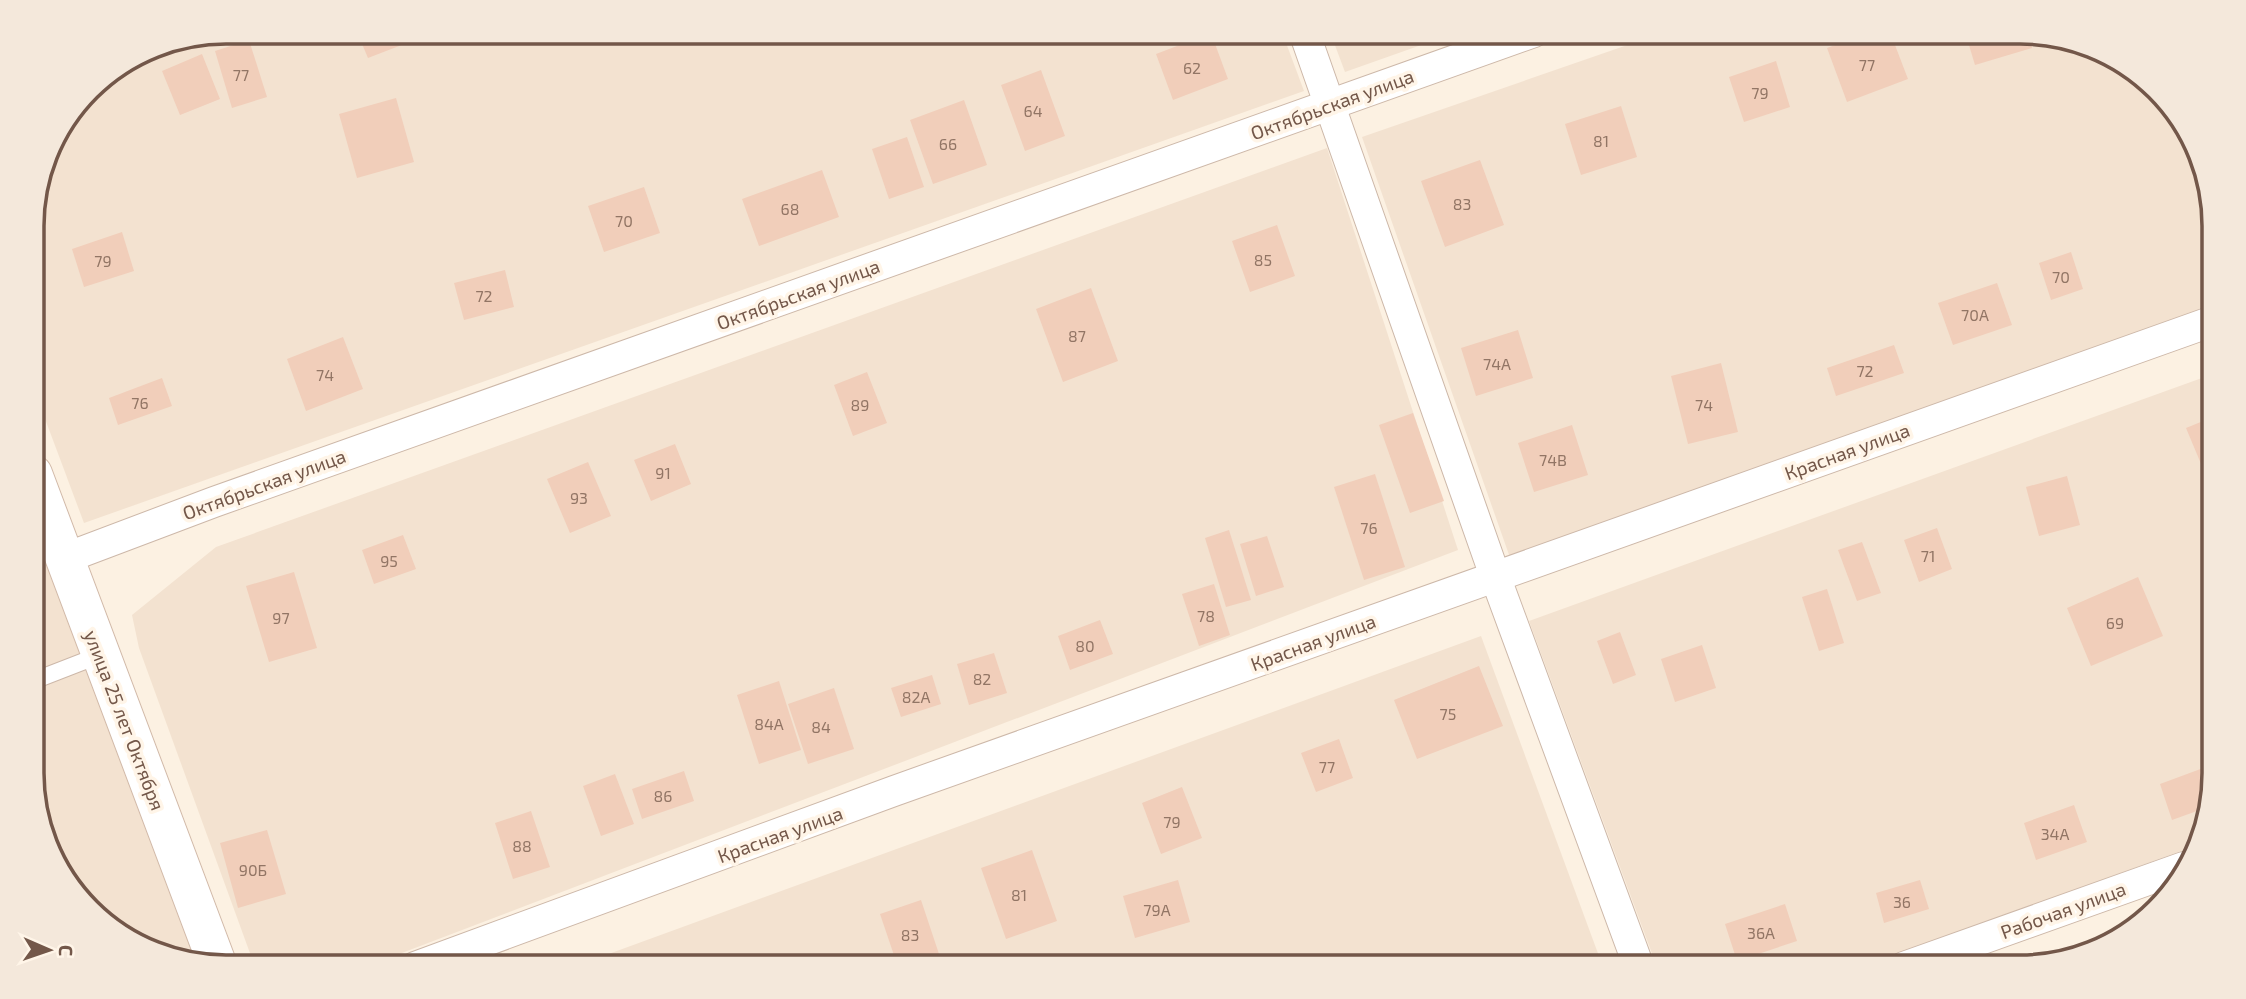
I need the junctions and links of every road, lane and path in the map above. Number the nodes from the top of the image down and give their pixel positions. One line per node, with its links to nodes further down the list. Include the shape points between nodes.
1 (1308, 44): 3 (street)
2 (1500, 44): 3 (street, Октябрьская улица)
3 (1329, 105): 6 (street, Октябрьская улица); 7 (street)
4 (2202, 325): 7 (street, Красная улица)
5 (44, 505): 6 (street, улица 25 лет Октября)
6 (63, 559): 8 (street, улица 25 лет Октября)
7 (1495, 576): 12 (street, Красная улица); 13 (street)
8 (100, 655): 9 (lane); 11 (street, улица 25 лет Октября)
9 (44, 677)
10 (2174, 871): 14 (street, Рабочая улица)
11 (214, 954)
12 (448, 955)
13 (1635, 955)
14 (1938, 955)

